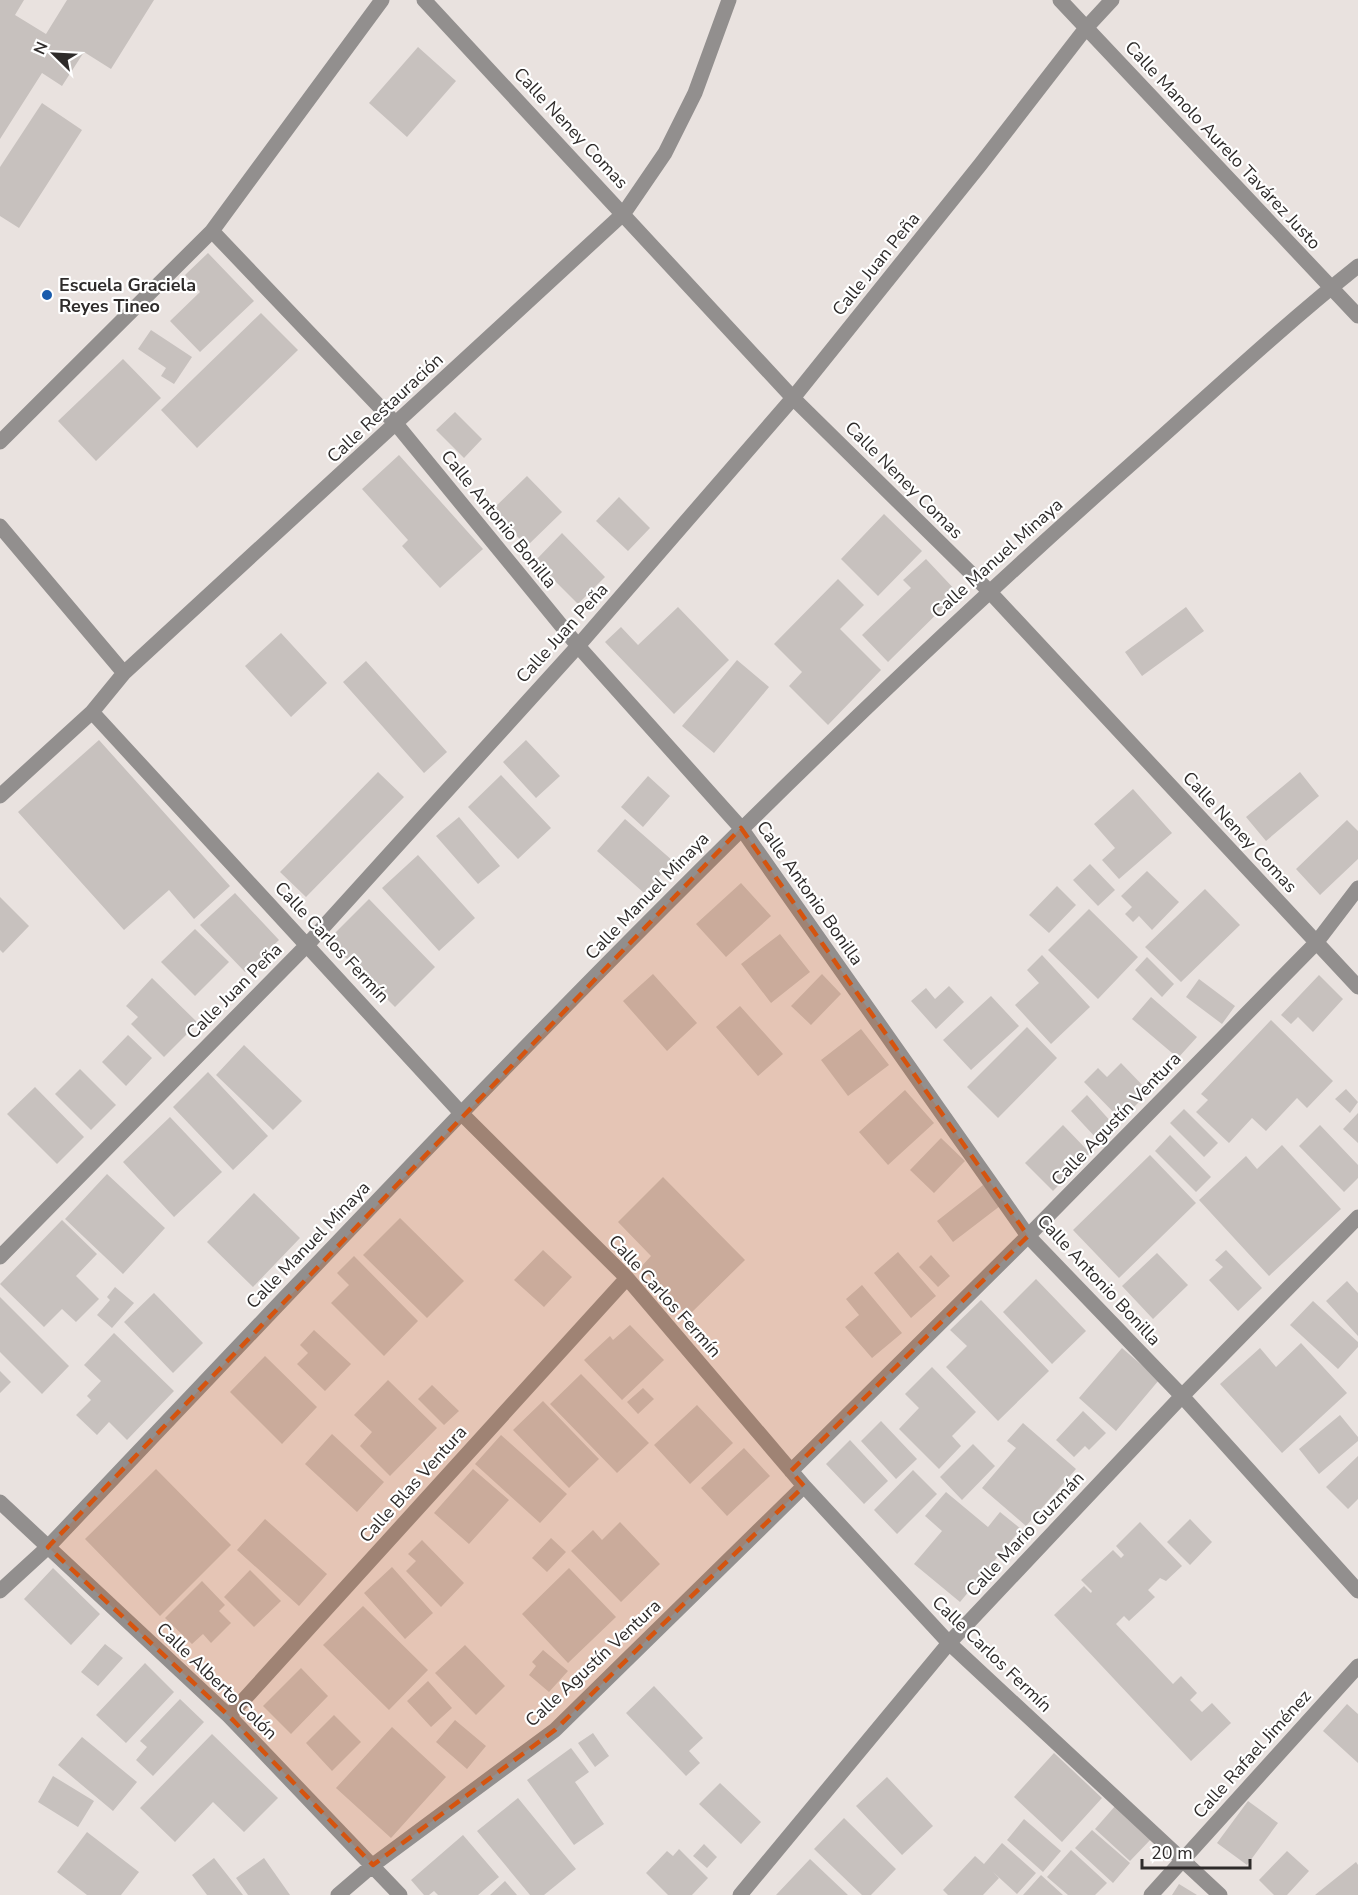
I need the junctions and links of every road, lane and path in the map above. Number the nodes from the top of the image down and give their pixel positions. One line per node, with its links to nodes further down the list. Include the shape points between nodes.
1 (382, 0): 8 (street)
2 (424, 0): 7 (street, Calle Neney Comas)
3 (729, 0): 7 (street, Calle Restauración, via 695,93 665,153)
4 (1060, 0): 6 (street, Calle Manolo Aurelo Tavárez Justo)
5 (1112, 0): 6 (street, Calle Juan Peña)
6 (1086, 28): 10 (street, Calle Manolo Aurelo Tavárez Justo); 12 (street, Calle Juan Peña)
7 (624, 213): 12 (street, Calle Neney Comas); 13 (street, Calle Restauración)
8 (212, 231): 13 (street, Calle Antonio Bonilla); 14 (street)
9 (1358, 266): 10 (street, Calle Manuel Minaya)
10 (1331, 287): 11 (street, Calle Manolo Aurelo Tavárez Justo); 16 (street, Calle Manuel Minaya)
11 (1358, 316)
12 (793, 398): 16 (street, Calle Neney Comas); 17 (street, Calle Juan Peña)
13 (396, 425): 17 (street, Calle Antonio Bonilla); 18 (street, Calle Restauración)
14 (0, 442)
15 (0, 526): 18 (street)
16 (988, 590): 21 (street, Calle Manuel Minaya); 23 (street, Calle Neney Comas)
17 (578, 646): 21 (street, Calle Antonio Bonilla); 24 (street, Calle Juan Peña)
18 (124, 673): 19 (street, Calle Restauración)
19 (92, 712): 20 (street, Calle Restauración); 24 (street, Calle Carlos Fermín)
20 (0, 796)
21 (741, 828): 26 (street, Calle Manuel Minaya); 28 (street, Calle Antonio Bonilla)
22 (1358, 888): 23 (street, Calle Agustín Ventura)
23 (1316, 943): 25 (street, Calle Neney Comas); 28 (street, Calle Agustín Ventura)
24 (308, 944): 26 (street, Calle Carlos Fermín); 29 (street, Calle Juan Peña)
25 (1358, 987)
26 (461, 1113): 30 (street, Calle Carlos Fermín); 35 (street, Calle Manuel Minaya)
27 (1358, 1217): 31 (street, Calle Mario Guzmán)
28 (1029, 1236): 31 (street, Calle Antonio Bonilla); 32 (street, Calle Agustín Ventura)
29 (0, 1257)
30 (627, 1278): 32 (street, Calle Carlos Fermín); 40 (street, Calle Blas Ventura)
31 (1182, 1396): 37 (street, Calle Antonio Bonilla); 38 (street, Calle Mario Guzmán)
32 (791, 1471): 33 (street, Calle Carlos Fermín)
33 (804, 1486): 38 (street, Calle Carlos Fermín); 42 (street, Calle Agustín Ventura, via 555,1730)
34 (0, 1502): 35 (street, Calle Alberto Colón)
35 (48, 1547): 36 (street, Calle Manuel Minaya); 40 (street, Calle Alberto Colón)
36 (0, 1591)
37 (1358, 1591)
38 (949, 1643): 41 (street, Calle Carlos Fermín); 45 (street, Calle Mario Guzmán)
39 (1358, 1666): 41 (street, Calle Rafael Jiménez)
40 (229, 1716): 42 (street, Calle Alberto Colón)
41 (1180, 1860): 46 (street, Calle Rafael Jiménez); 47 (street, Calle Carlos Fermín)
42 (373, 1865): 43 (street, Calle Agustín Ventura); 44 (street, Calle Alberto Colón)
43 (338, 1895)
44 (400, 1895)
45 (740, 1895)
46 (1151, 1895)
47 (1220, 1895)

